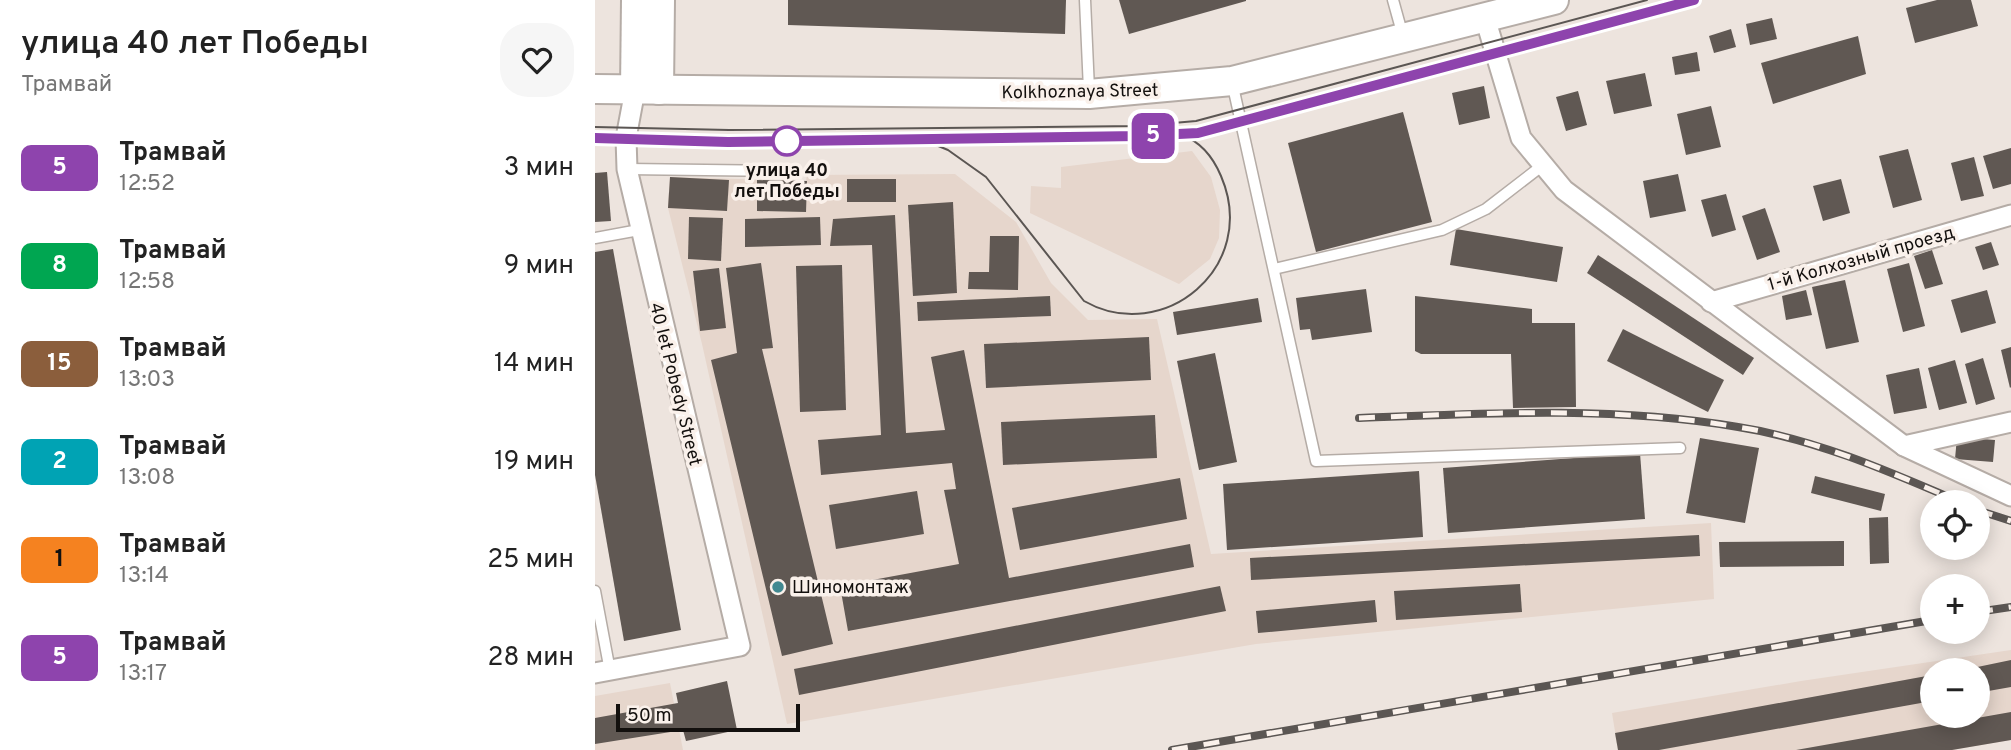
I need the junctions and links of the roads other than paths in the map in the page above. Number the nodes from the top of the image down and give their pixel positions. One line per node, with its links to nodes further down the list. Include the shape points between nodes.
1 (636, 0): 10 (main road)
2 (660, 0): 10 (main road)
3 (1085, 0): 11 (lane)
4 (1393, 0): 7 (lane)
5 (1554, 0): 6 (main road, Kolkhoznaya Street)
6 (1485, 18): 7 (main road, Kolkhoznaya Street); 12 (street, via 1521,138)
7 (1404, 40): 8 (main road, Kolkhoznaya Street)
8 (1232, 81): 11 (main road, Kolkhoznaya Street); 18 (lane)
9 (595, 89): 10 (main road, Kolkhoznaya Street)
10 (647, 90): 11 (main road, Kolkhoznaya Street); 13 (street, 40 let Pobedy Street, via 629,120)
11 (1089, 94)
12 (1543, 165): 18 (lane, via 1486,209 1442,230); 19 (street, via 1564,191)
13 (627, 169): 14 (lane); 16 (street, 40 let Pobedy Street)
14 (790, 172)
15 (2011, 215): 19 (street, 1-й Колхозный проезд)
16 (639, 230): 17 (lane); 25 (street, 40 let Pobedy Street, via 740,646)
17 (595, 238)
18 (1274, 269): 22 (lane, via 1316,461)
19 (1711, 302): 21 (street)
20 (2011, 422): 21 (street)
21 (1903, 446): 23 (street)
22 (1680, 448)
23 (2011, 496)
24 (595, 591): 25 (lane)
25 (603, 672)

